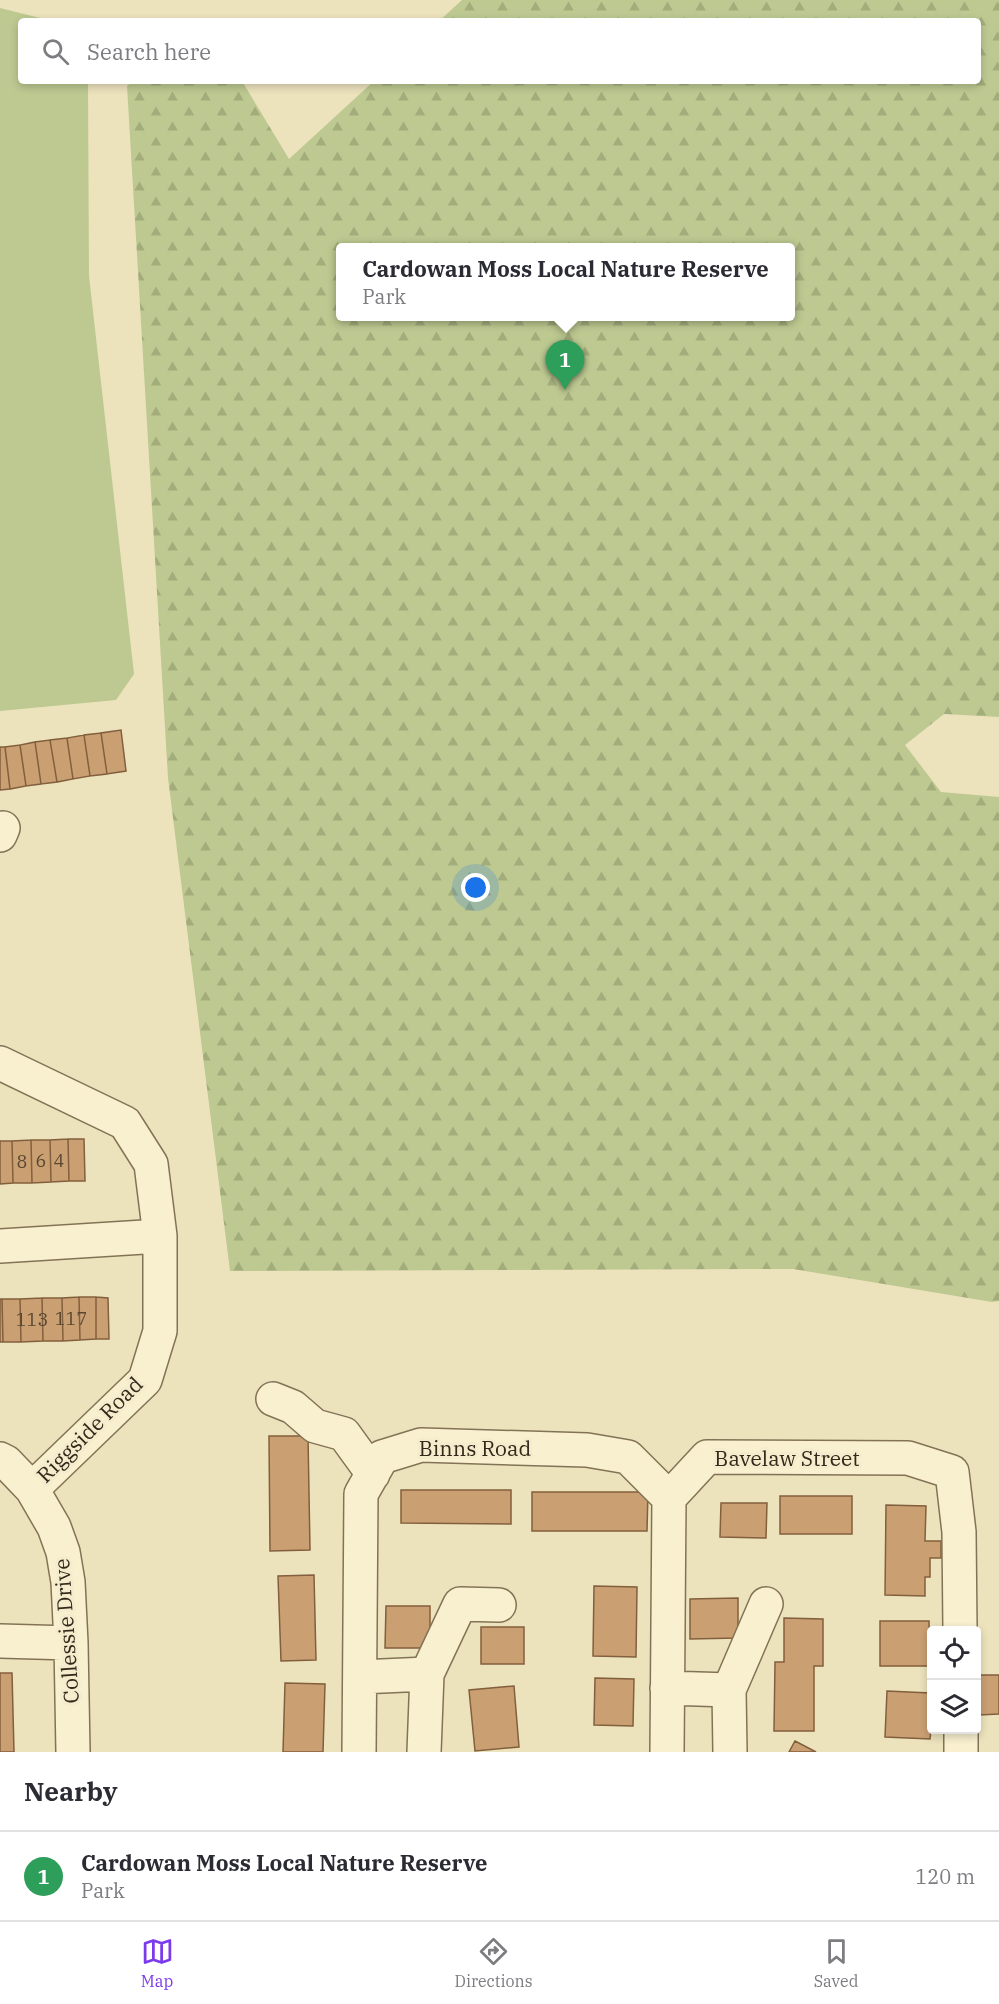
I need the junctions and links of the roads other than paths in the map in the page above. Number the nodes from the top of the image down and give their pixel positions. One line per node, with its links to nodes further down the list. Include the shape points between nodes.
1 (0, 1063): 2 (street, Riggside Road, via 125,1123 151,1164)
2 (160, 1236): 3 (street); 7 (street, Riggside Road, via 160,1331 145,1380)
3 (0, 1246)
4 (273, 1399): 6 (street, via 294,1407 315,1426 344,1434)
5 (0, 1459): 7 (street, Collessie Drive)
6 (373, 1474): 8 (street, Binns Road, via 382,1457 421,1445 587,1450 628,1457); 15 (street, Binns Road, via 361,1494)
7 (32, 1489): 13 (street, Collessie Drive, via 63,1552)
8 (669, 1498): 11 (street, Bavelaw Street, via 707,1457 908,1458 952,1472 959,1532); 16 (street)
9 (766, 1604): 17 (street)
10 (499, 1605): 14 (street, via 460,1604)
11 (960, 1626)
12 (0, 1641): 13 (street)
13 (71, 1643): 19 (street, Collessie Drive)
14 (427, 1674): 15 (street); 21 (street)
15 (360, 1677): 20 (street, Binns Road)
16 (667, 1688): 17 (street); 22 (street)
17 (729, 1690): 23 (street)
18 (961, 1734): 24 (street)
19 (73, 1752)
20 (359, 1752)
21 (424, 1752)
22 (668, 1752)
23 (730, 1752)
24 (961, 1752)

